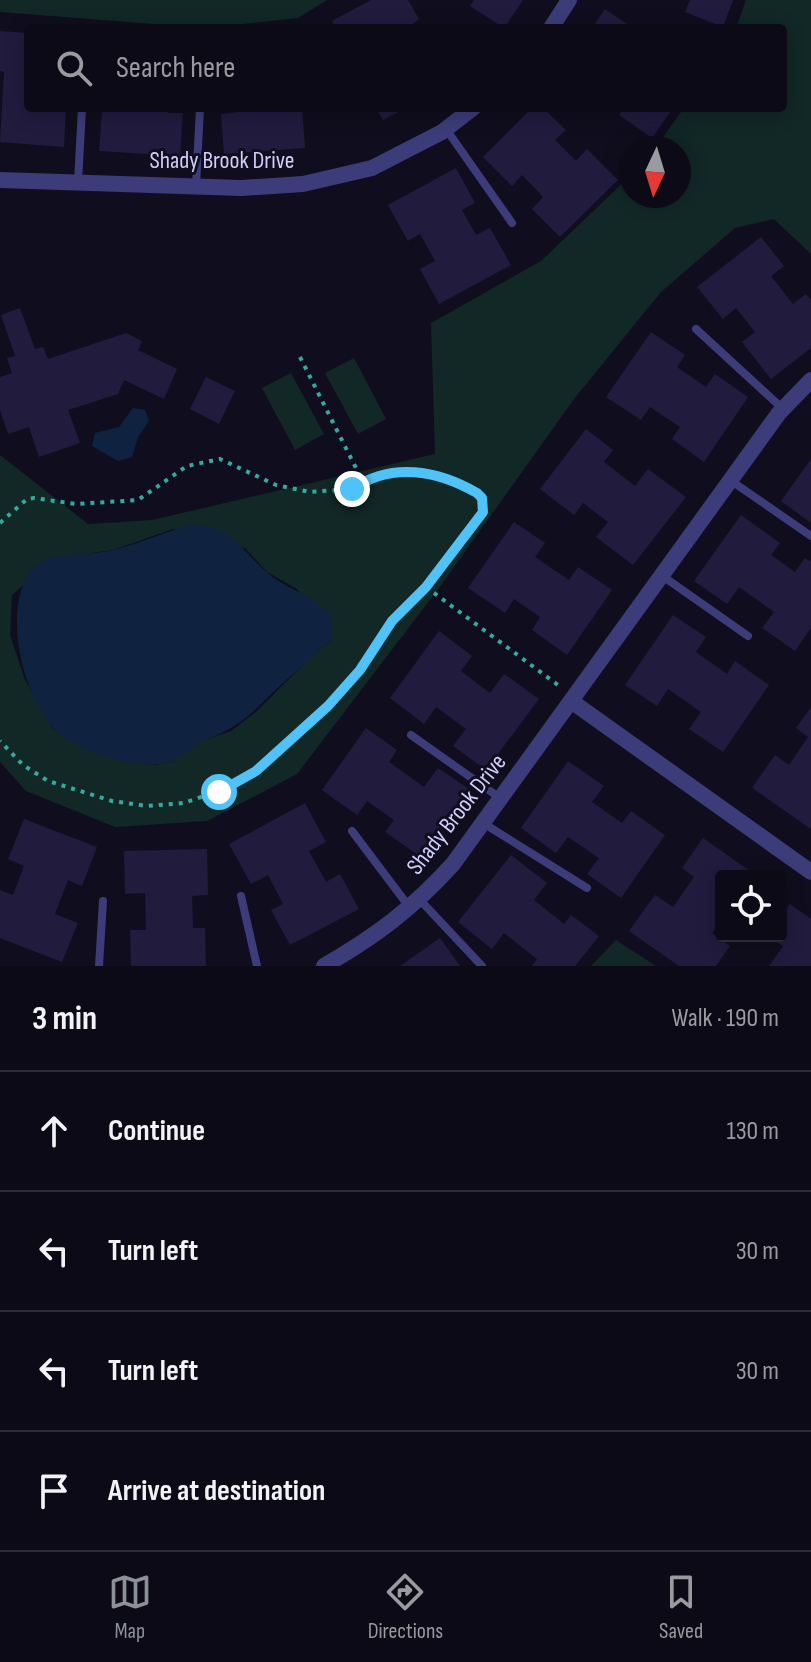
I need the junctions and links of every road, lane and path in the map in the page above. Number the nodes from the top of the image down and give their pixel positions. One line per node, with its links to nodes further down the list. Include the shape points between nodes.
1 (569, 0): 2 (street)
2 (554, 24)
3 (82, 112): 8 (lane)
4 (200, 112): 9 (lane)
5 (468, 112): 6 (street, Shady Brook Drive)
6 (446, 129): 9 (street, Shady Brook Drive, via 372,168 303,184); 10 (lane)
7 (0, 180): 8 (street, Shady Brook Drive)
8 (78, 183): 9 (street, Shady Brook Drive)
9 (196, 187)
10 (512, 223)
11 (696, 329): 14 (lane)
12 (300, 357): 16 (path)
13 (811, 380): 14 (street, Shady Brook Drive)
14 (783, 409): 15 (street, Shady Brook Drive)
15 (730, 480): 18 (lane); 19 (street, Shady Brook Drive)
16 (363, 482): 17 (path, via 338,492 295,489 220,459 187,466 138,500 76,504 27,499); 20 (path, via 392,472 429,473 482,498 483,512)
17 (0, 523)
18 (811, 536)
19 (661, 575): 21 (lane); 22 (street, Shady Brook Drive)
20 (426, 587): 22 (path); 24 (path, via 392,621 328,706 256,771 219,792 165,805 112,801 48,781)
21 (748, 636)
22 (566, 694): 25 (street, Shady Brook Drive); 28 (street)
23 (411, 735): 25 (lane)
24 (0, 741)
25 (501, 798): 26 (street, Shady Brook Drive)
26 (483, 823): 29 (lane); 32 (street, Shady Brook Drive)
27 (352, 831): 32 (lane)
28 (811, 872)
29 (587, 888)
30 (241, 896): 35 (lane)
31 (103, 901): 34 (lane)
32 (416, 904): 33 (street, Shady Brook Drive); 36 (lane)
33 (335, 963)
34 (99, 966)
35 (257, 966)
36 (482, 966)

